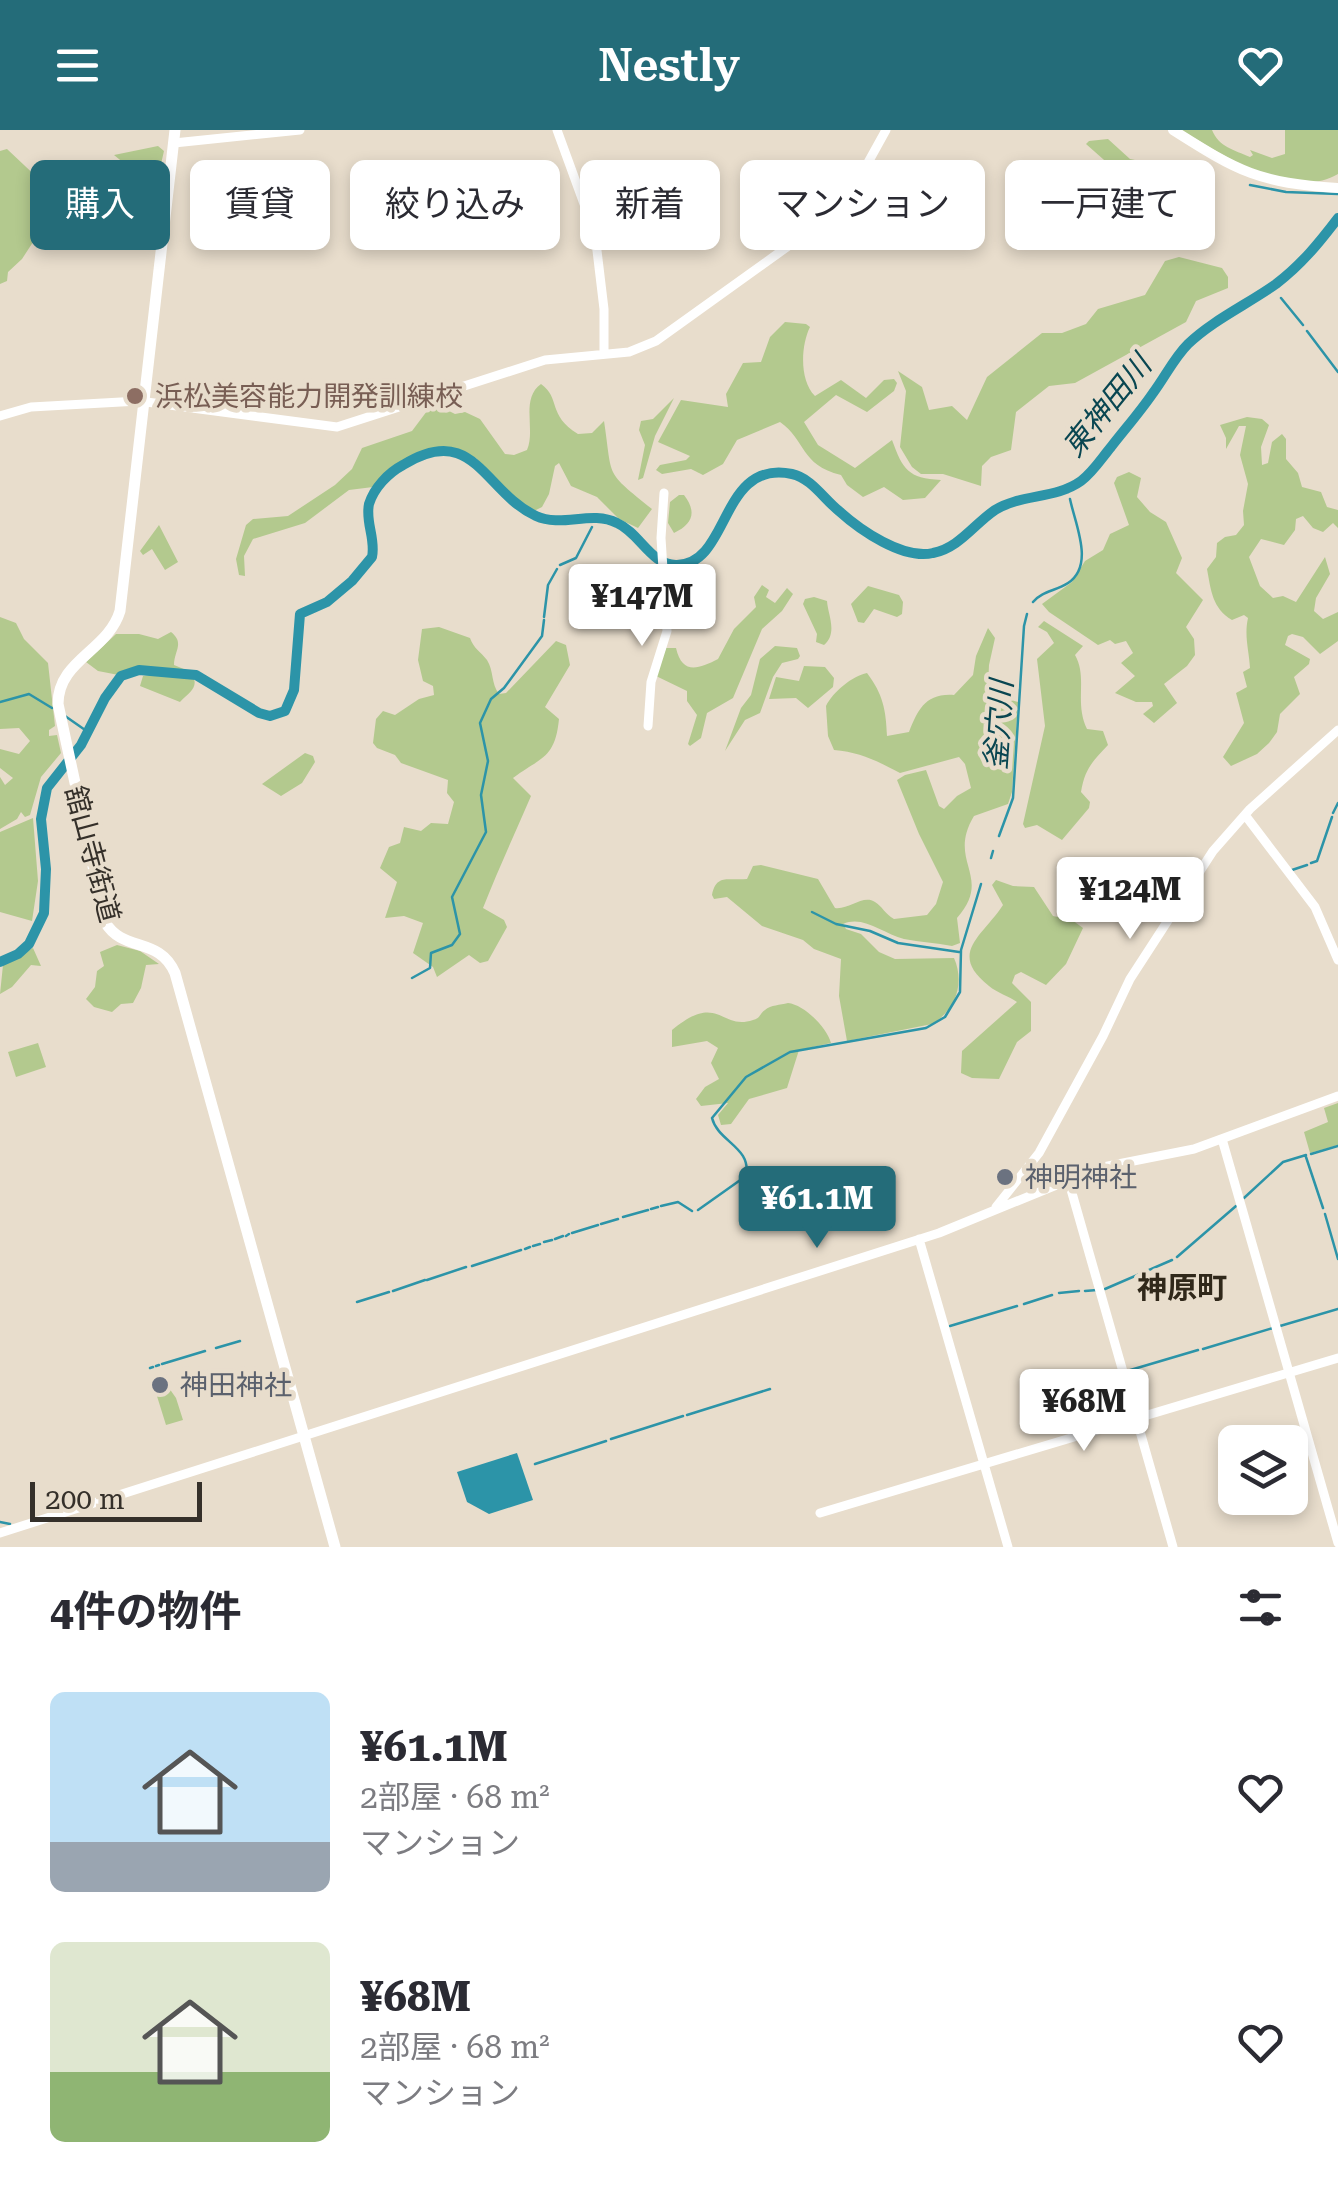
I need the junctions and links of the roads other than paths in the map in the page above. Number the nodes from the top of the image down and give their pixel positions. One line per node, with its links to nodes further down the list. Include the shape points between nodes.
1 (300, 130): 5 (street)
2 (557, 130): 7 (street, via 595,234)
3 (886, 130): 7 (street, via 850,195 828,218 656,341)
4 (1172, 130): 6 (main road, via 1252,175)
5 (174, 136): 8 (main road, 舘山寺街道)
6 (1338, 188)
7 (604, 354): 8 (street, via 545,360 337,427)
8 (146, 402): 9 (street, via 31,407); 23 (main road, 舘山寺街道, via 120,612 110,633 67,671 58,693 105,922 118,937 159,951 173,968)
9 (0, 416)
10 (664, 493): 11 (street, via 667,631 651,682)
11 (648, 726)
12 (1338, 730): 13 (street)
13 (1245, 815): 14 (street, via 1315,907); 18 (street, via 1213,851 1146,953 1040,1153)
14 (1338, 960)
15 (1338, 1096): 16 (street)
16 (1222, 1139): 17 (street); 21 (street)
17 (1068, 1179): 18 (street); 22 (street)
18 (993, 1211): 19 (street)
19 (919, 1239): 23 (street); 24 (street)
20 (1338, 1358): 21 (street)
21 (1288, 1373): 22 (street); 27 (street)
22 (1136, 1418): 24 (street); 30 (street)
23 (305, 1436): 26 (street); 28 (main road, 舘山寺街道)
24 (984, 1464): 25 (street); 29 (street)
25 (820, 1513)
26 (0, 1533)
27 (1338, 1544)
28 (335, 1547)
29 (1008, 1547)
30 (1174, 1547)

